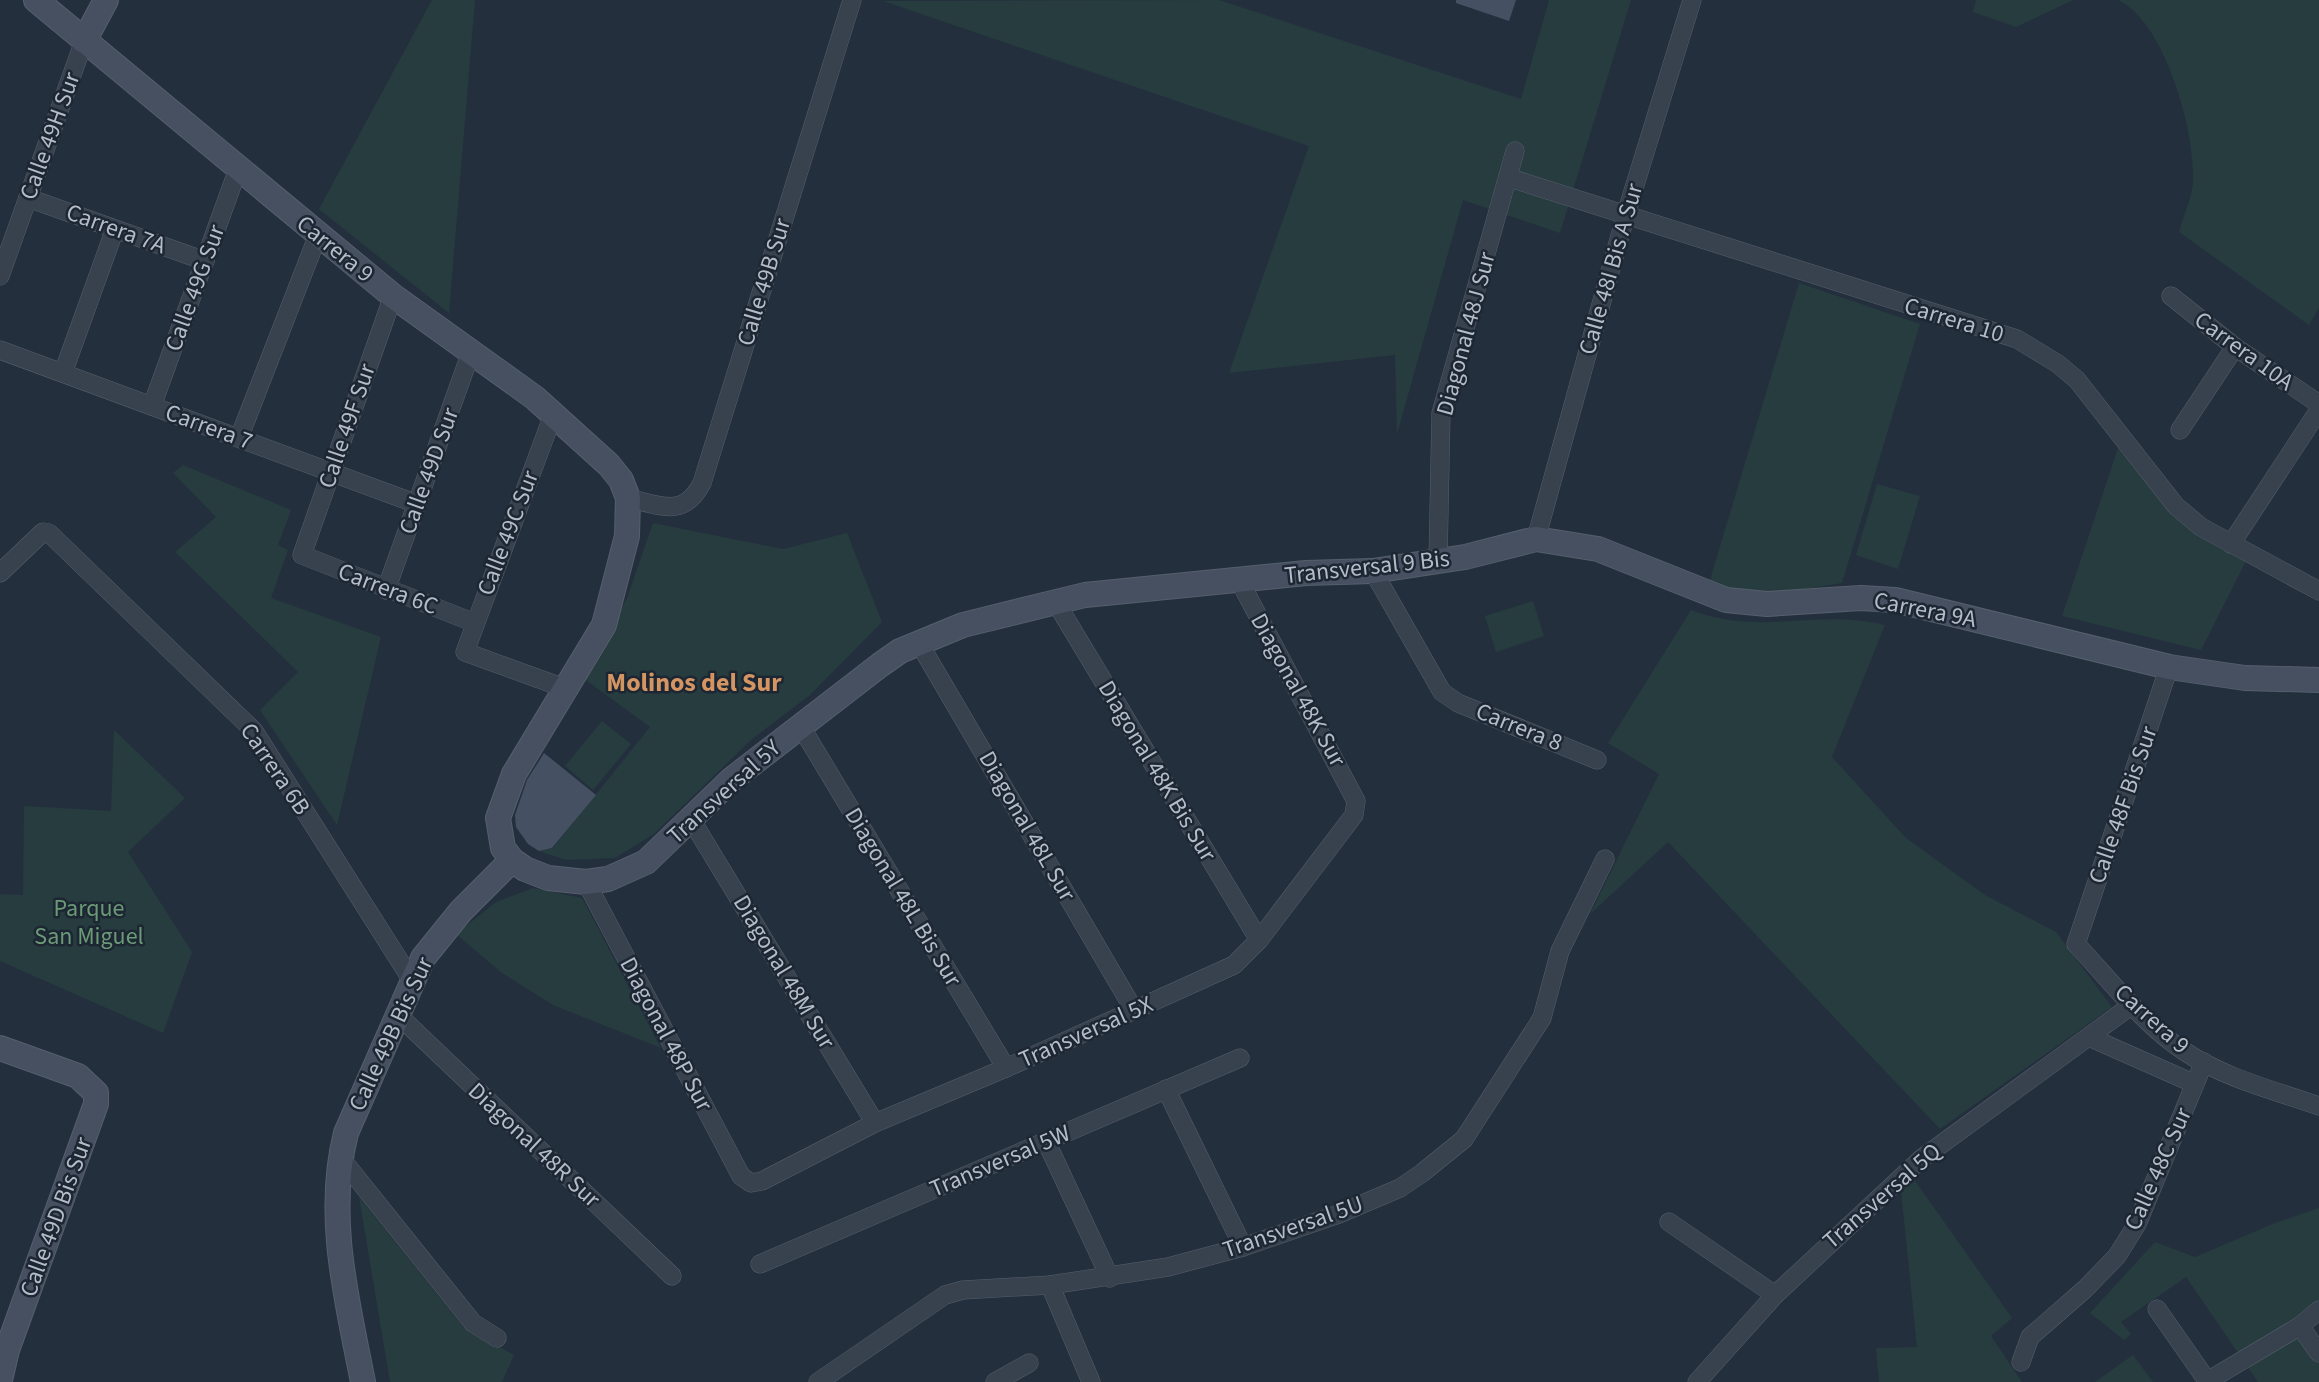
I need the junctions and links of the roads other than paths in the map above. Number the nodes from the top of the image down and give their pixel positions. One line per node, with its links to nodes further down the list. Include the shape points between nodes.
1 (36, 0): 5 (street, Carrera 9)
2 (106, 0): 5 (street, Calle 49H Sur)
3 (1692, 0): 10 (street, Calle 48I Bis A Sur)
4 (844, 3): 28 (street, Calle 49B Sur, via 702,483 685,505 666,507)
5 (84, 41): 7 (street, Carrera 9); 9 (street, Calle 49H Sur)
6 (1515, 151): 8 (street, Diagonal 48J Sur)
7 (238, 169): 12 (street, Carrera 9); 13 (street, Calle 49G Sur)
8 (1510, 178): 10 (street, Carrera 10); 33 (street, Diagonal 48J Sur, via 1441,413)
9 (28, 198): 11 (street, Carrera 7A); 14 (street, Calle 49H Sur)
10 (1626, 214): 30 (street, Calle 48I Bis A Sur); 31 (street, Carrera 10, via 1966,322 2038,350 2077,380 2176,506)
11 (115, 229): 13 (street, Carrera 7A); 20 (street)
12 (318, 235): 15 (street, Carrera 9); 26 (street)
13 (205, 261): 22 (street, Calle 49G Sur)
14 (0, 276)
15 (393, 296): 19 (street, Carrera 9); 27 (street, Calle 49F Sur)
16 (2171, 296): 17 (street, Carrera 10A)
17 (2235, 347): 21 (street, Carrera 10A); 25 (street)
18 (0, 350): 20 (street, Carrera 7)
19 (471, 352): 24 (street, Carrera 9); 29 (street, Calle 49D Sur)
20 (63, 373): 22 (street, Carrera 7)
21 (2319, 404)
22 (152, 406): 26 (street, Carrera 7)
23 (2319, 411): 31 (street)
24 (553, 415): 28 (street, Carrera 9, via 609,465); 40 (street, Calle 49C Sur)
25 (2180, 430)
26 (239, 438): 27 (street, Carrera 7)
27 (331, 472): 29 (street, Carrera 7); 32 (street, Calle 49F Sur)
28 (628, 498): 44 (street, via 627,536 612,601 591,651)
29 (417, 504): 37 (street, Calle 49D Sur)
30 (1536, 539): 33 (street, Transversal 9 Bis); 42 (street, Carrera 9A, via 1598,549 1726,600 1767,604 1895,600)
31 (2231, 544): 38 (street, Carrera 10)
32 (302, 555): 37 (street, Carrera 6C)
33 (1438, 561): 34 (street, Transversal 9 Bis)
34 (1373, 571): 36 (street, Transversal 9 Bis); 46 (street, Carrera 8, via 1442,692)
35 (0, 573): 54 (street, Carrera 6B, via 43,532 54,537 254,731)
36 (1239, 580): 39 (street, Transversal 9 Bis, via 1122,589); 47 (street, Diagonal 48K Sur)
37 (386, 590): 40 (street, Carrera 6C)
38 (2319, 592)
39 (1055, 601): 41 (street, Transversal 5Y, via 963,625); 52 (street, Diagonal 48K Bis Sur)
40 (475, 623): 44 (street, Calle 49C Sur, via 465,652)
41 (919, 643): 45 (street, Transversal 5Y, via 900,651); 56 (street, Diagonal 48L Sur)
42 (2169, 667): 43 (street, Carrera 9A, via 2245,678); 53 (street, Calle 48F Bis Sur)
43 (2319, 680)
44 (567, 689): 50 (street, via 504,795 498,835)
45 (800, 725): 48 (street, Transversal 5Y, via 731,780); 62 (street, Diagonal 48L Bis Sur)
46 (1597, 760)
47 (1356, 801): 52 (street, Transversal 5X, via 1354,815)
48 (692, 821): 51 (street, Transversal 5Y, via 646,862 608,879); 66 (street, Diagonal 48M Sur)
49 (1605, 859): 71 (street, Transversal 5U, via 1560,951 1542,1018 1464,1139 1400,1188)
50 (512, 860): 51 (street, Transversal 5Y, via 548,878); 54 (street, Calle 49B Bis Sur, via 440,934)
51 (586, 881): 69 (street, Diagonal 48P Sur, via 741,1176)
52 (1259, 940): 56 (street, Transversal 5X, via 1234,965)
53 (2076, 944): 55 (street, Carrera 9)
54 (411, 979): 57 (street, Calle 49B Bis Sur)
55 (2132, 1004): 58 (street, Transversal 5Q); 61 (street, Carrera 9, via 2182,1050)
56 (1134, 1010): 62 (street, Transversal 5X)
57 (396, 1013): 68 (street, Calle 49B Bis Sur); 73 (street, Diagonal 48R Sur)
58 (2090, 1037): 63 (street); 76 (street, Transversal 5Q, via 1921,1159)
59 (0, 1048): 84 (street, Calle 49D Bis Sur, via 78,1076 96,1093 93,1117)
60 (1240, 1058): 64 (street, Transversal 5W)
61 (2204, 1062): 63 (street, Calle 48C Sur); 65 (street, Carrera 9)
62 (1006, 1068): 66 (street, Transversal 5X)
63 (2195, 1084): 82 (street, Calle 48C Sur, via 2137,1224 2117,1256 2030,1337)
64 (1166, 1089): 67 (street, Transversal 5W); 71 (street)
65 (2319, 1106)
66 (875, 1123): 69 (street, Transversal 5X)
67 (1046, 1141): 72 (street, Transversal 5W); 74 (street)
68 (340, 1157): 80 (street, via 473,1323); 86 (street, Calle 49B Bis Sur, via 335,1185 337,1227)
69 (751, 1183)
70 (1669, 1222): 76 (street)
71 (1243, 1247): 74 (street, Transversal 5U)
72 (760, 1264)
73 (672, 1276)
74 (1110, 1278): 75 (street, Transversal 5U)
75 (1050, 1285): 85 (street, Transversal 5U, via 946,1295); 88 (street)
76 (1775, 1295): 89 (street, Transversal 5Q)
77 (2157, 1309): 90 (street)
78 (2319, 1310): 79 (street)
79 (2300, 1326): 81 (street); 90 (street)
80 (498, 1338)
81 (2319, 1353)
82 (2021, 1362)
83 (1029, 1363): 87 (street)
84 (0, 1380)
85 (823, 1381)
86 (363, 1382)
87 (995, 1382)
88 (1091, 1382)
89 (1698, 1382)
90 (2207, 1382)

